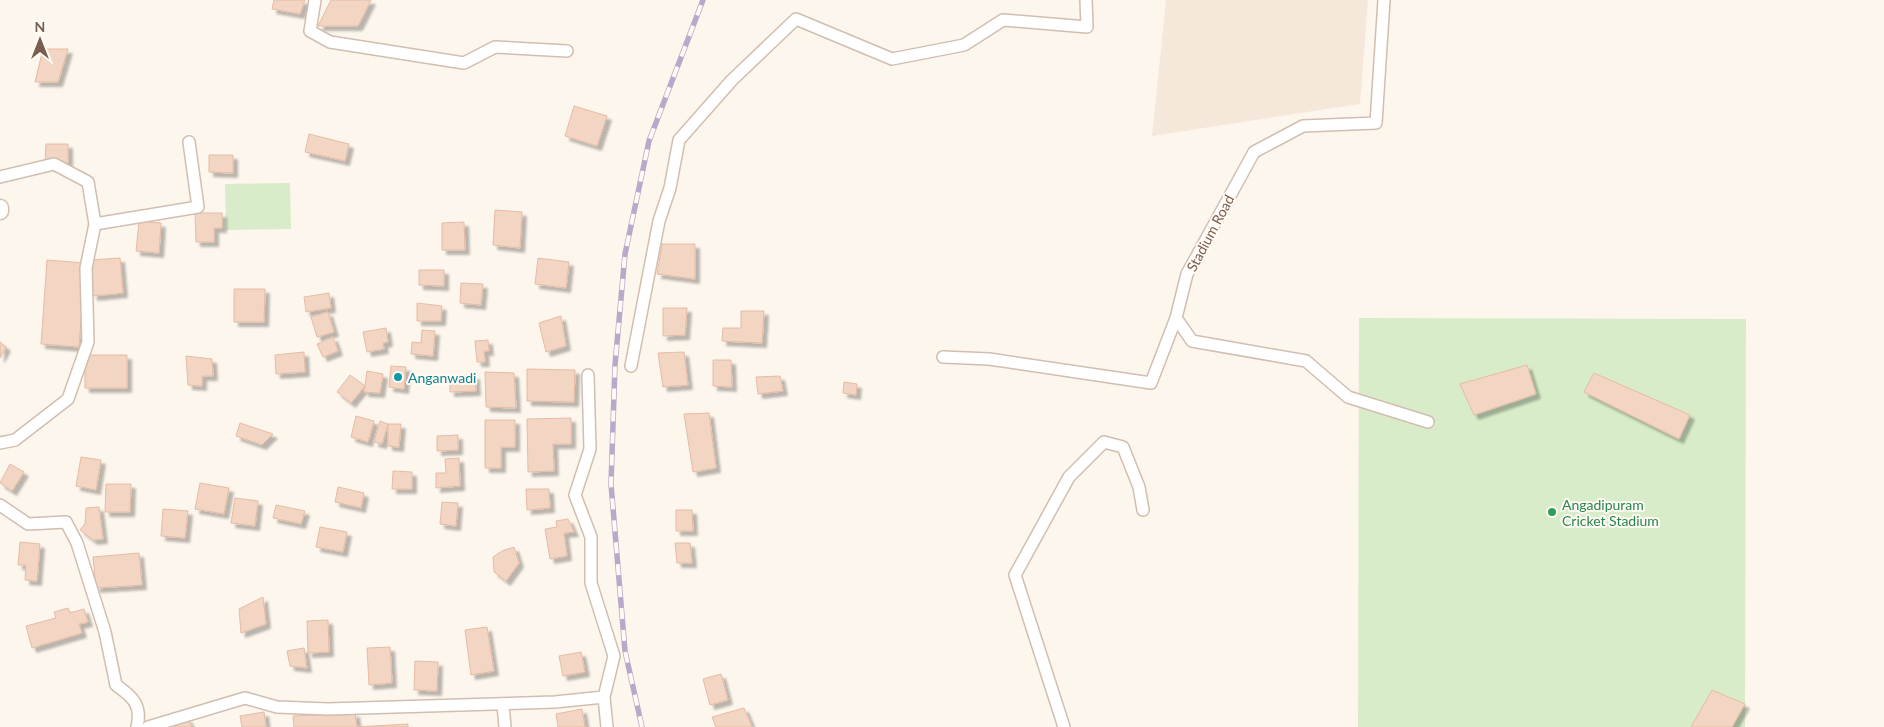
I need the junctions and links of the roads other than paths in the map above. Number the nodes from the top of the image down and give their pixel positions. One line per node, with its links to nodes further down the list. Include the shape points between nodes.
1 (315, 0): 4 (street, via 310,31 330,42 464,63 495,47)
2 (1086, 0): 10 (street, via 1087,27 1003,20 964,45 892,59 796,19 732,80 679,140 670,188 659,221)
3 (1384, 0): 8 (street, Stadium Road, via 1376,123 1303,126 1254,152 1187,274)
4 (567, 51)
5 (189, 142): 7 (street, via 198,207)
6 (0, 177): 7 (street, via 54,164 88,182)
7 (96, 224): 13 (street, via 86,268 88,342 68,399 15,440)
8 (1176, 318): 9 (street, via 1150,383 989,359); 12 (street, via 1192,341 1306,361 1348,396)
9 (943, 357)
10 (631, 366)
11 (588, 375): 16 (street, via 590,449 575,494 591,537 591,583 614,656)
12 (1428, 422)
13 (0, 443)
14 (0, 505): 18 (street, via 28,524 66,522 77,543 105,632 116,685 132,696 140,714)
15 (1143, 510): 22 (street, via 1139,487 1123,448 1104,442 1069,477 1016,576)
16 (604, 697): 17 (street); 21 (street)
17 (503, 704): 19 (street, via 303,708 277,707 245,698); 20 (street)
18 (137, 727)
19 (148, 727)
20 (505, 727)
21 (607, 727)
22 (1064, 727)

